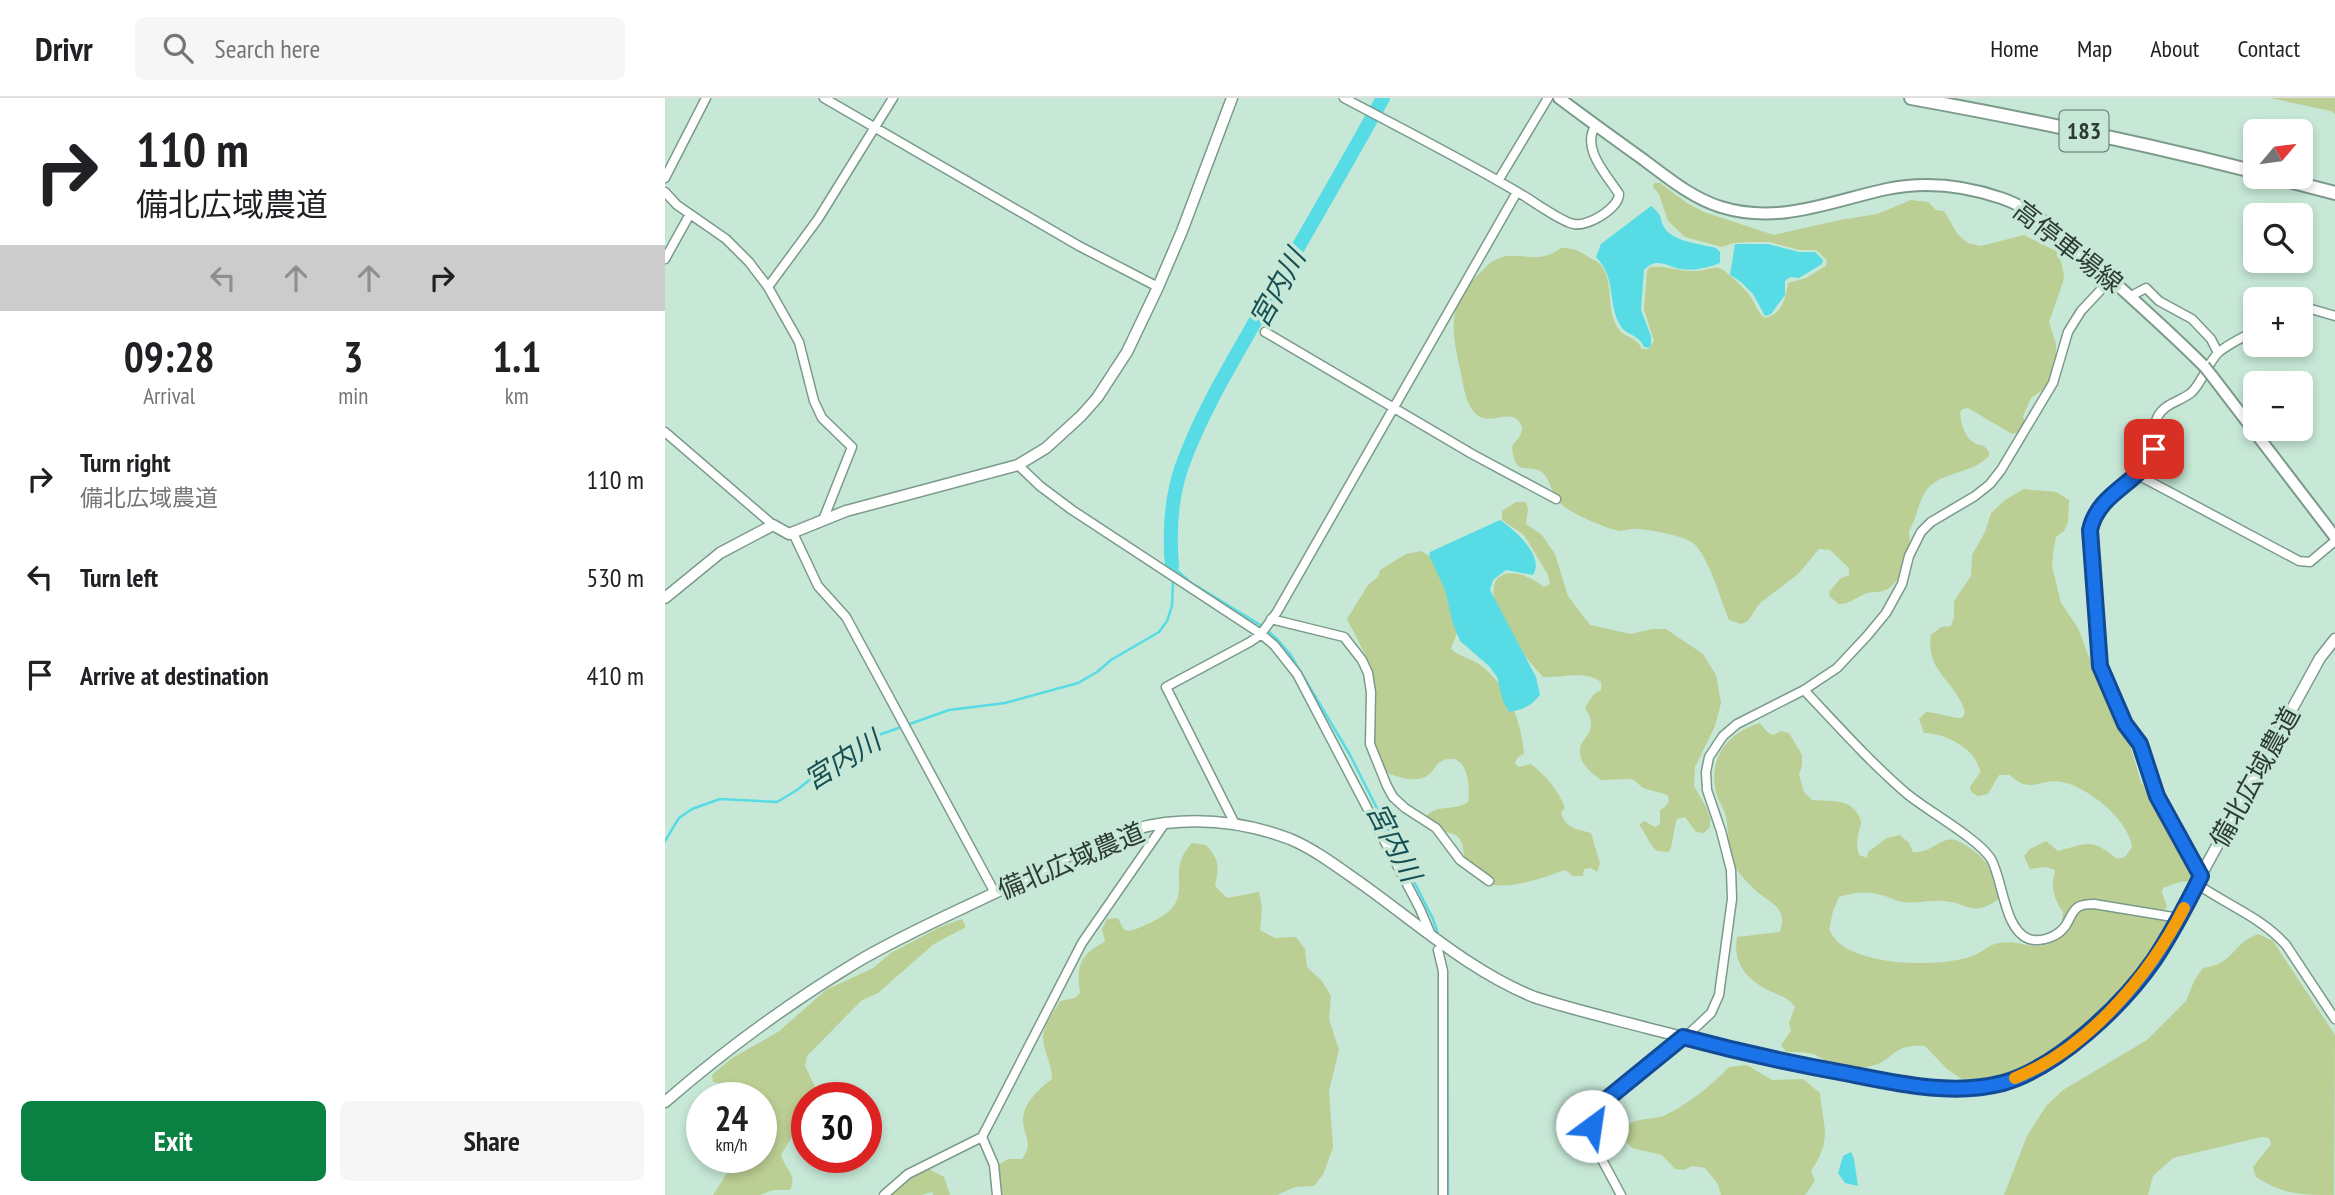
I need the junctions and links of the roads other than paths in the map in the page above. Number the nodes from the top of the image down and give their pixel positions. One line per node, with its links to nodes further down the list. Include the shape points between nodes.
1 (706, 98): 12 (street)
2 (824, 98): 10 (street)
3 (893, 98): 10 (street)
4 (1232, 98): 22 (street)
5 (1344, 98): 13 (street)
6 (1548, 98): 13 (street)
7 (1559, 98): 9 (main road, 高停車場線)
8 (1911, 98): 11 (highway, 183, via 2037,121)
9 (1596, 125): 16 (street, via 1591,132 1592,152 1619,194 1614,206 1585,225 1572,224); 20 (main road, 高停車場線, via 1679,186 1721,207 1746,212 1800,212 1887,189 1921,185 1949,185 2004,199 2063,236)
10 (874, 127): 21 (street, via 818,219); 22 (street)
11 (2243, 169)
12 (665, 178)
13 (1498, 181): 16 (street)
14 (2313, 187): 17 (highway)
15 (665, 192): 18 (street)
16 (1517, 192): 29 (street)
17 (2335, 193)
18 (690, 214): 19 (street); 21 (street, via 726,239)
19 (665, 259)
20 (2111, 279): 23 (main road, 高停車場線); 42 (street, via 2068,332 2053,383 2001,470 1975,496 1921,532 1886,613 1837,668)
21 (768, 287): 34 (street, via 799,342 822,418 852,447)
22 (1158, 287): 31 (street, via 1127,352 1097,398 1046,448)
23 (2131, 296): 28 (street, via 2146,288 2159,302 2192,319); 37 (main road, 高停車場線, bridge, via 2204,366)
24 (2313, 310): 25 (street)
25 (2335, 316)
26 (1265, 332): 29 (street)
27 (2243, 338): 28 (street)
28 (2218, 353): 32 (street, via 2190,394 2158,415 2154,449 2149,462)
29 (1392, 407): 33 (street); 39 (street)
30 (665, 432): 35 (street)
31 (1018, 465): 34 (street); 40 (street, via 1072,510)
32 (2136, 474): 37 (street, via 2299,561 2310,562); 45 (street, via 2102,502 2090,530 2100,666 2125,724 2140,744 2157,796)
33 (1556, 499)
34 (823, 520): 36 (street)
35 (773, 525): 36 (street); 38 (street, via 720,553)
36 (793, 533): 47 (street, via 818,586 846,617)
37 (2335, 539)
38 (665, 598)
39 (1271, 619): 40 (street); 46 (street, via 1345,637 1369,673 1370,744 1387,786 1405,808 1436,828 1460,860)
40 (1261, 634): 44 (street, via 1166,687); 49 (street, via 1285,657 1303,685)
41 (2335, 639): 45 (street, 備北広域農道, via 2320,658)
42 (1804, 690): 48 (street, via 1907,794 1990,858 2010,918 2027,939 2041,941 2065,928 2083,905); 51 (street, via 1737,724 1709,757 1707,790 1731,870 1732,899 1719,995 1710,1013)
43 (1165, 823): 44 (street, 備北広域農道); 47 (street, 備北広域農道, via 1112,838); 53 (street, via 1082,943)
44 (1235, 824): 49 (street, 備北広域農道, via 1292,840 1326,859)
45 (2199, 880): 48 (street, 備北広域農道); 50 (street, via 2277,935)
46 (1489, 881)
47 (995, 893): 52 (street, 備北広域農道, via 869,956 804,996)
48 (2179, 918): 51 (street, 備北広域農道, via 2143,974 2094,1025 2036,1070 2004,1082 1970,1089 1895,1083 1763,1058)
49 (1435, 941): 51 (street, 備北広域農道, via 1534,997); 56 (street, via 1443,971)
50 (2335, 1019)
51 (1683, 1037): 57 (street, via 1607,1098 1593,1117 1593,1143)
52 (665, 1102)
53 (982, 1137): 54 (street, via 908,1174); 55 (street, via 994,1165)
54 (884, 1195)
55 (997, 1195)
56 (1443, 1195)
57 (1621, 1195)

